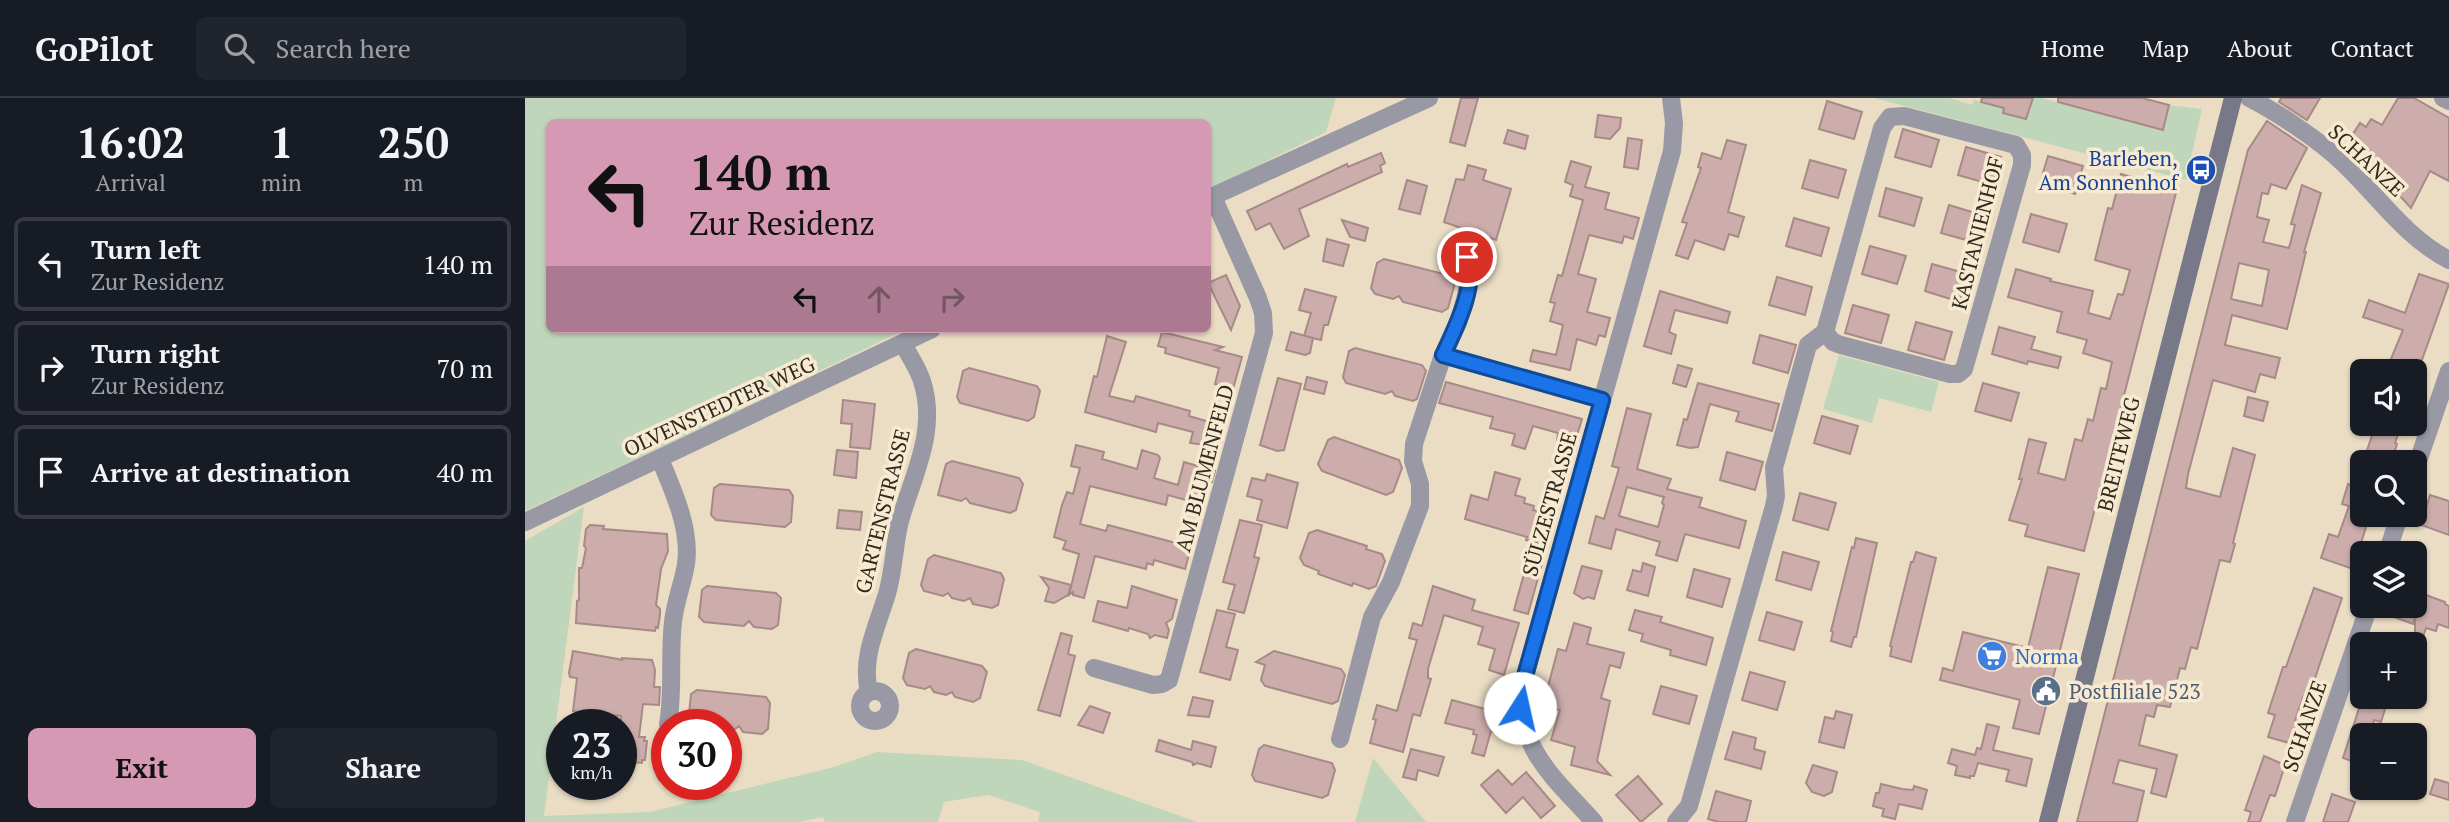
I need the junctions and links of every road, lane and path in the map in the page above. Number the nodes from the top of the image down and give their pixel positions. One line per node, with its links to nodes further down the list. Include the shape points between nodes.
1 (1429, 98): 7 (street)
2 (1671, 98): 16 (street, SÜLZESTRASSE, via 1671,152)
3 (2233, 98): 27 (street, BREITEWEG)
4 (2249, 98): 10 (street, SCHANZE, via 2342,161 2413,236)
5 (2443, 98): 6 (street)
6 (2449, 101)
7 (1211, 198)
8 (1211, 200): 21 (street, AM BLUMENFELD, via 1258,298 1264,333 1169,680 1153,685)
9 (1467, 257): 14 (street, via 1470,279)
10 (2449, 260)
11 (1825, 332): 11 (street, KASTANIENHOF, via 1841,345 1950,374 1964,369 2022,165 2016,145 1904,116 1891,117 1871,166); 26 (street, KASTANIENHOF, via 1808,345 1774,468 1774,506 1689,806)
12 (924, 333): 13 (street, OLVENSTEDTER WEG)
13 (903, 343): 18 (street, OLVENSTEDTER WEG); 22 (street, GARTENSTRASSE, via 925,394 926,435 899,524 890,583 870,641)
14 (1443, 355): 16 (street); 24 (street, via 1414,444 1420,506 1391,582 1372,617)
15 (2449, 371): 17 (street)
16 (1602, 400): 25 (street, SÜLZESTRASSE, via 1523,683 1520,708 1535,752)
17 (2422, 450)
18 (660, 460): 19 (street, OLVENSTEDTER WEG); 23 (street, via 675,495 687,550 673,620)
19 (525, 522)
20 (2365, 618): 28 (street, SCHANZE)
21 (1094, 668)
22 (869, 692)
23 (670, 709)
24 (1340, 739)
25 (1594, 822)
26 (1676, 822)
27 (2048, 822)
28 (2295, 822)

